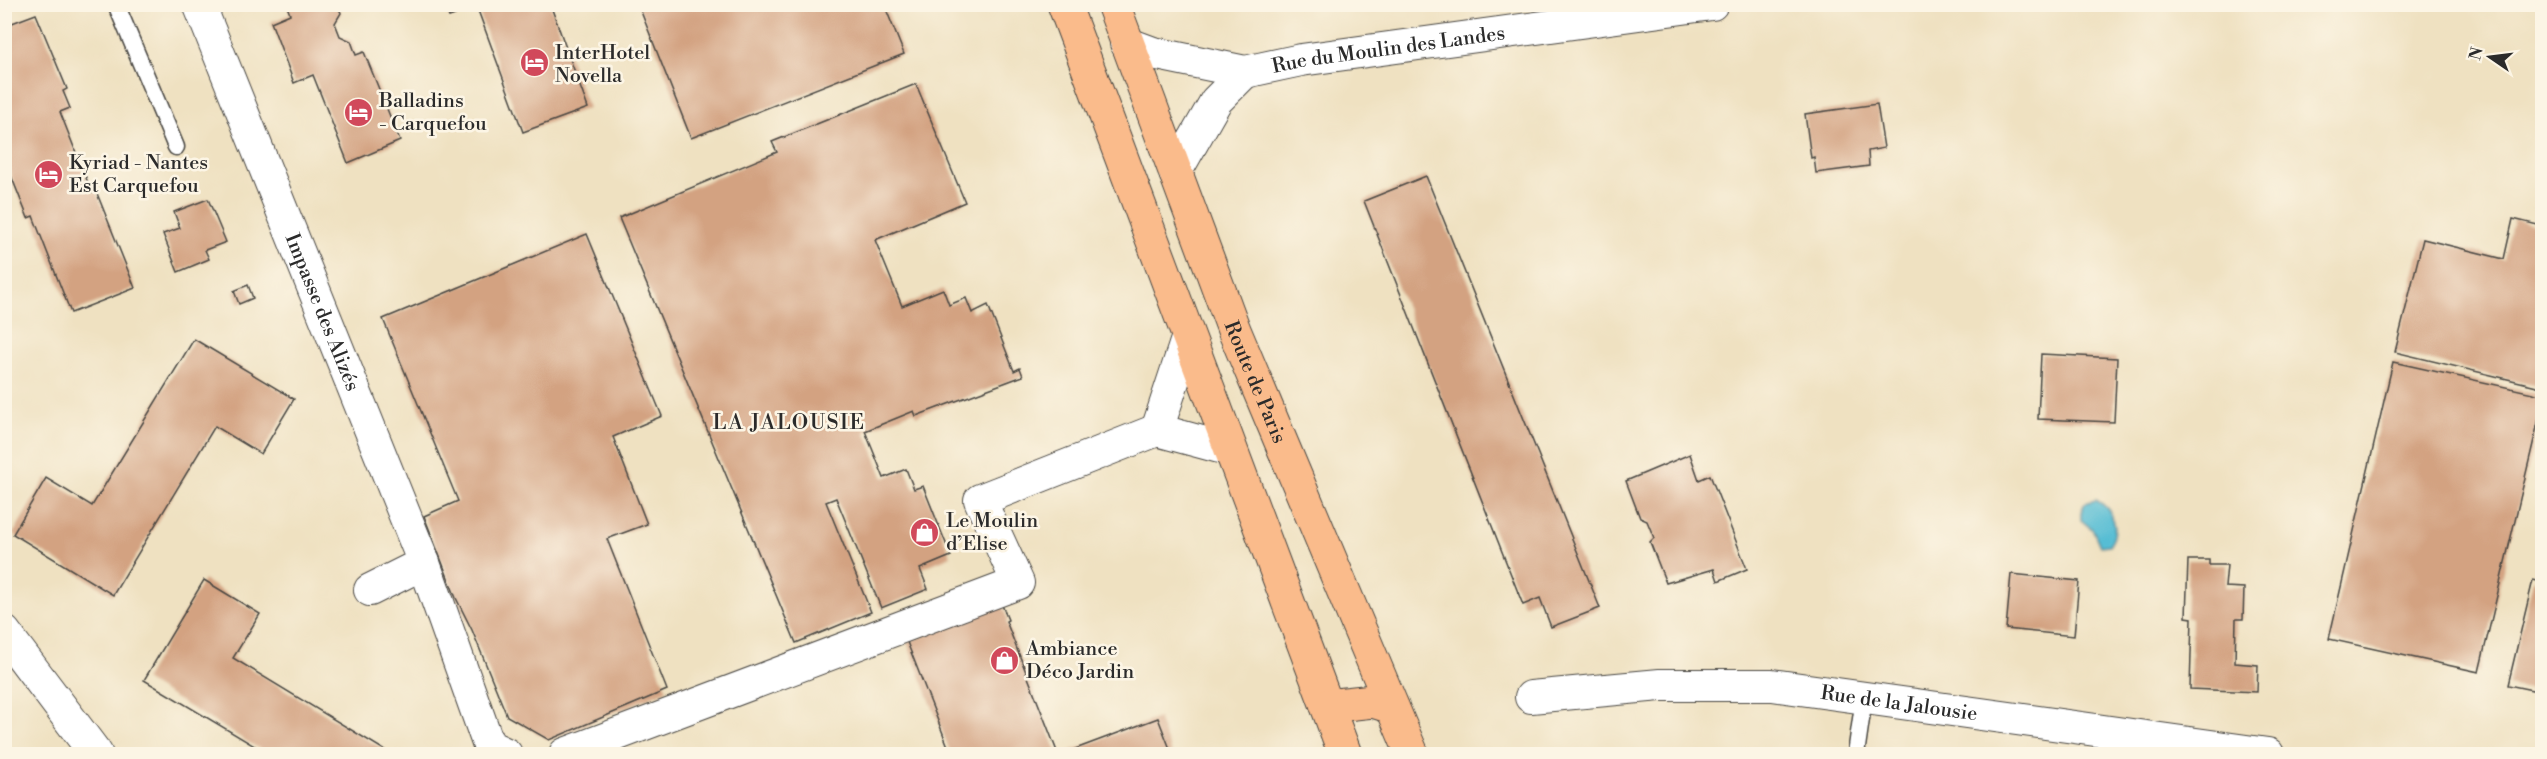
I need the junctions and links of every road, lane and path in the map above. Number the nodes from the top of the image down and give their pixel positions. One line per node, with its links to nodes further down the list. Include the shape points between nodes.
1 (116, 4): 8 (lane)
2 (199, 4): 13 (street, Impasse des Alizés)
3 (1064, 4): 10 (main road)
4 (1113, 4): 6 (main road, Route de Paris)
5 (1712, 4): 7 (street, Rue du Moulin des Landes, via 1301,60)
6 (1126, 43): 7 (street, Rue du Moulin des Landes, via 1153,53); 9 (main road, Route de Paris)
7 (1245, 72): 9 (street, Rue du Moulin des Landes, via 1216,101)
8 (176, 147)
9 (1175, 173): 19 (main road, Route de Paris, via 1234,330)
10 (1188, 336): 11 (street); 12 (main road)
11 (1157, 430): 12 (street); 22 (street, via 980,500 1018,583)
12 (1231, 450): 18 (main road)
13 (424, 563): 14 (street); 21 (street, Impasse des Alizés, via 489,746)
14 (370, 590)
15 (4, 632): 20 (street)
16 (1531, 697): 17 (street, Rue de la Jalousie, via 1660,685 1772,685)
17 (1864, 698): 25 (lane); 26 (street, Rue de la Jalousie)
18 (1327, 706): 19 (main road, via 1373,700); 23 (main road)
19 (1392, 707): 24 (main road, Route de Paris)
20 (96, 754)
21 (506, 754)
22 (565, 754)
23 (1345, 754)
24 (1412, 754)
25 (1856, 754)
26 (2268, 754)

